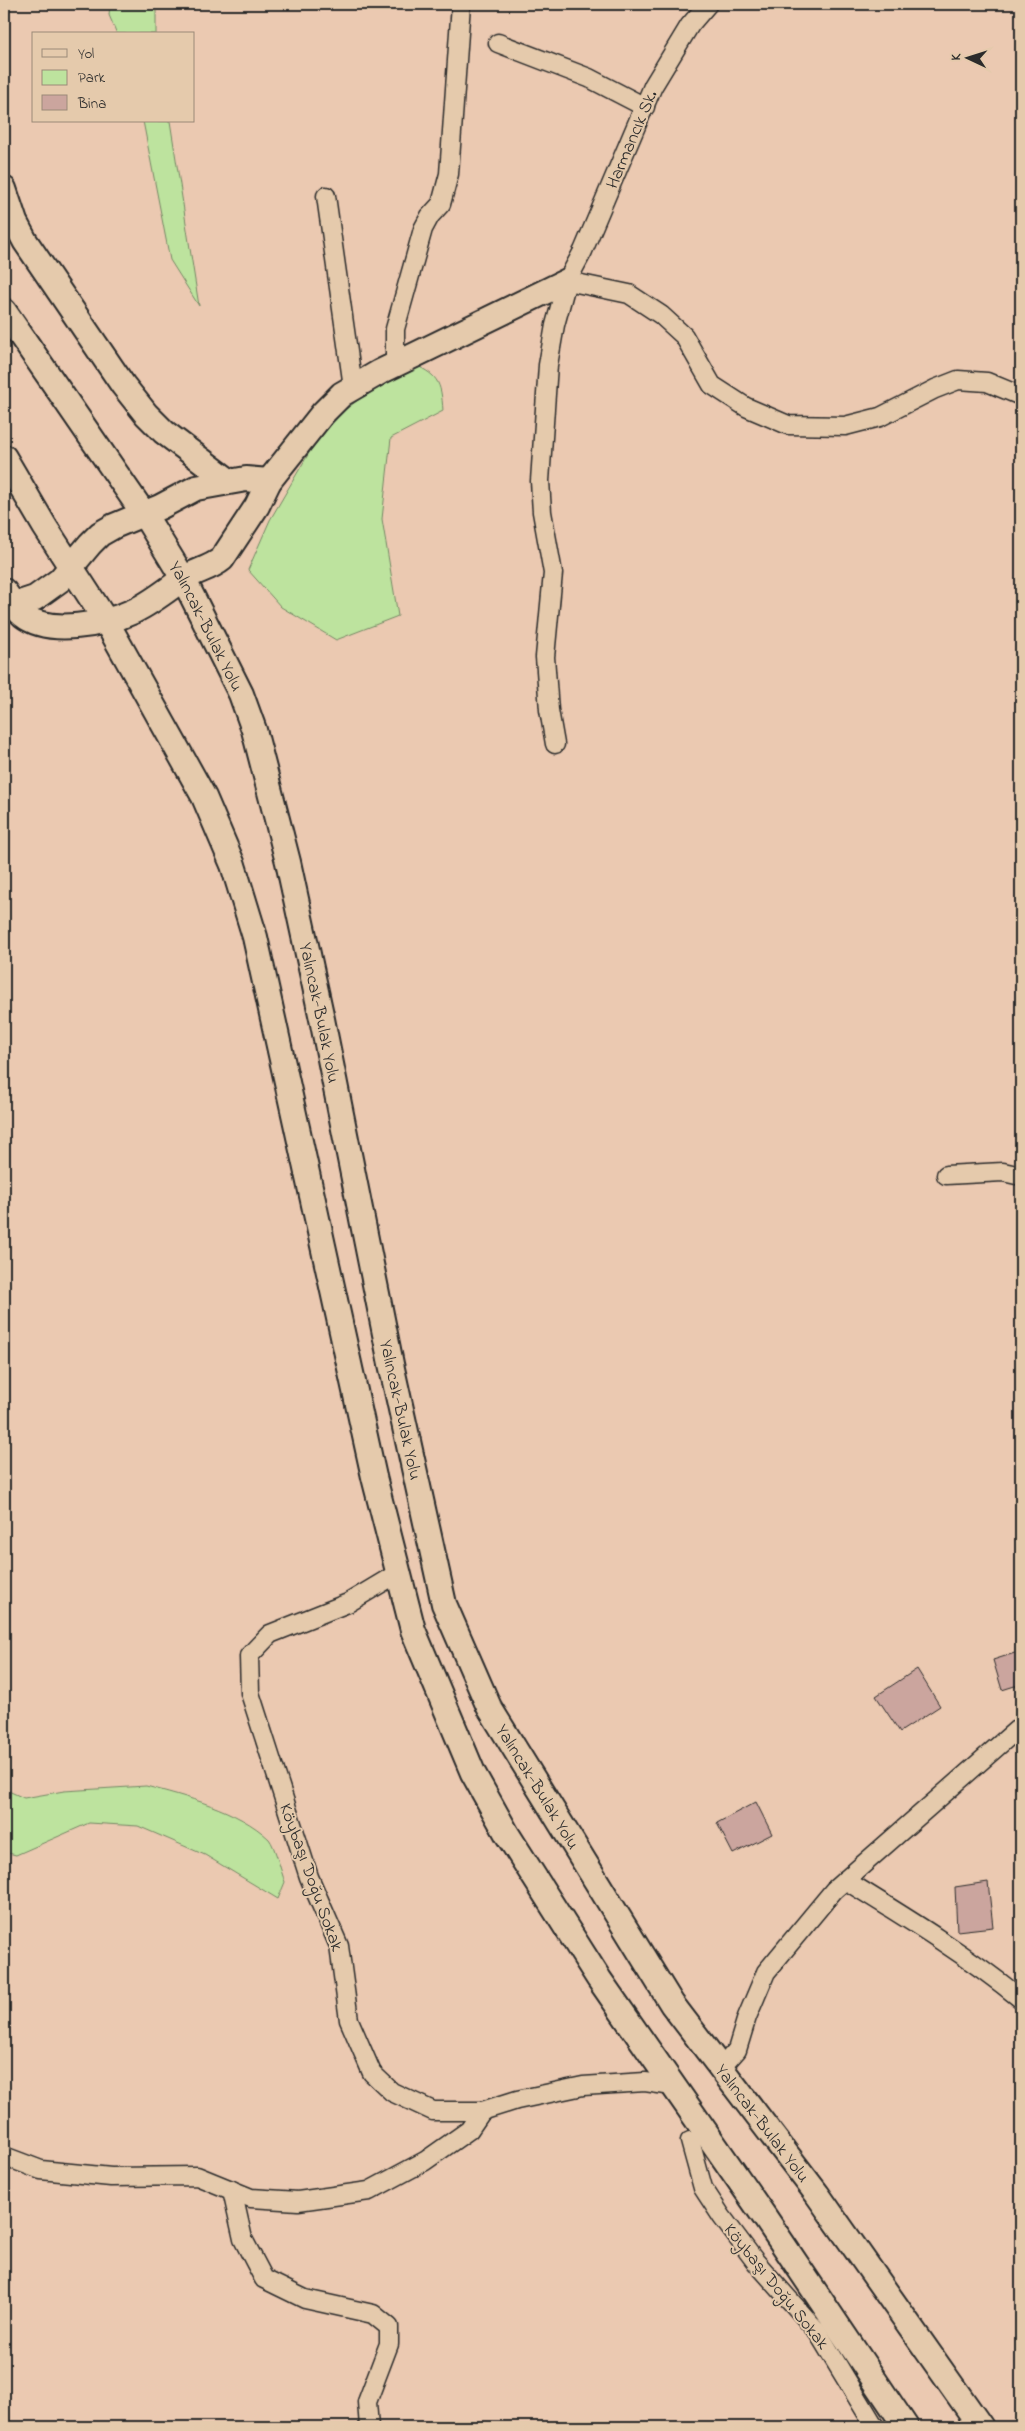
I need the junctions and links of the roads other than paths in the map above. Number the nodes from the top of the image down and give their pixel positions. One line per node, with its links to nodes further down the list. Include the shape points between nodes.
1 (461, 4): 9 (street, via 449,174 441,204 423,229 395,329)
2 (708, 4): 4 (street, Harmancık Sk., via 690,25 653,86)
3 (498, 43): 4 (street, via 589,78)
4 (645, 107): 7 (street, Harmancık Sk.)
5 (4, 189): 14 (main road, via 26,242 123,385 164,432)
6 (326, 196): 10 (street)
7 (567, 280): 9 (main road); 11 (street, via 629,294 684,336 712,385 746,407 788,425 845,426 880,417 958,380 986,382); 20 (street, Harmancık Sk., via 548,365 540,481 553,573 545,657)
8 (4, 311): 15 (main road, Yalıncak-Bulak Yolu)
9 (395, 364): 10 (main road)
10 (353, 388): 13 (main road, via 323,413)
11 (1021, 396)
12 (4, 457): 16 (main road)
13 (269, 481): 14 (main road); 17 (main road, via 257,506 222,558 214,565)
14 (229, 482): 15 (main road, via 196,488)
15 (144, 514): 16 (main road, via 100,534); 17 (main road, Yalıncak-Bulak Yolu)
16 (71, 568): 18 (main road, via 35,598); 19 (main road)
17 (183, 578): 19 (main road, via 132,612); 27 (main road, Yalıncak-Bulak Yolu, via 241,694 254,730 324,1028 390,1364 444,1604 489,1708 672,2004)
18 (9, 598): 19 (main road, via 24,616 48,625)
19 (106, 621): 23 (main road, via 204,797 234,865 255,938)
20 (555, 744)
21 (946, 1175): 22 (street, via 1003,1172)
22 (1021, 1176)
23 (398, 1573): 28 (main road, via 413,1630 473,1773 507,1834 599,1979); 29 (street, Köybaşı Doğu Sokak, via 348,1603 270,1634 249,1656 250,1693 309,1877 339,1946 349,2020 372,2073 392,2092 433,2111)
24 (1021, 1726): 25 (street)
25 (845, 1880): 26 (street, via 914,1922); 27 (street, via 766,1972 737,2050)
26 (1021, 1999)
27 (721, 2068): 36 (main road, Yalıncak-Bulak Yolu, via 822,2202)
28 (673, 2086): 29 (street, Köybaşı Doğu Sokak, via 645,2082 583,2086); 35 (main road)
29 (482, 2111): 32 (street, via 468,2130 425,2161 369,2191 298,2201 251,2198)
30 (690, 2141): 34 (street, Köybaşı Doğu Sokak, via 703,2188 755,2260 816,2331)
31 (4, 2156): 32 (street, via 41,2170 111,2177 197,2176)
32 (232, 2190): 33 (street, via 243,2239 264,2279 305,2299 373,2314 389,2327 389,2344 367,2402)
33 (369, 2427)
34 (875, 2427)
35 (906, 2427)
36 (981, 2427)

